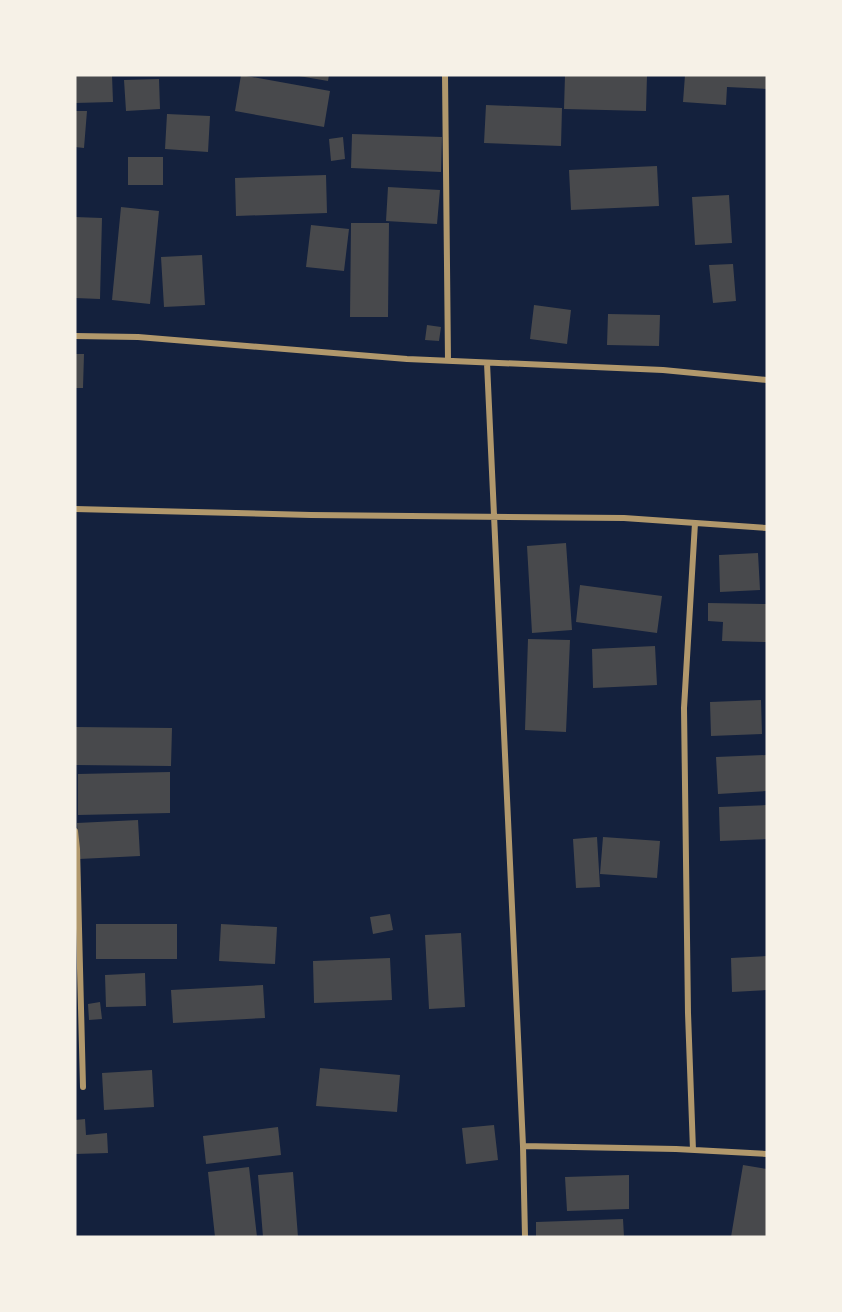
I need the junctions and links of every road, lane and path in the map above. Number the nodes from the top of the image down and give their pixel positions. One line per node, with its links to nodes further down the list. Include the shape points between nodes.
1 (445, 75): 3 (street)
2 (75, 336): 3 (street, via 138,337)
3 (448, 360): 4 (street)
4 (487, 363): 5 (street, via 663,370); 7 (street)
5 (767, 380)
6 (75, 509): 7 (street)
7 (494, 516): 8 (street); 12 (street)
8 (694, 523): 9 (street); 13 (street, via 684,708)
9 (767, 528)
10 (75, 831): 11 (street)
11 (83, 1087)
12 (523, 1146): 13 (street); 15 (street)
13 (693, 1149): 14 (street)
14 (767, 1154)
15 (525, 1237)

